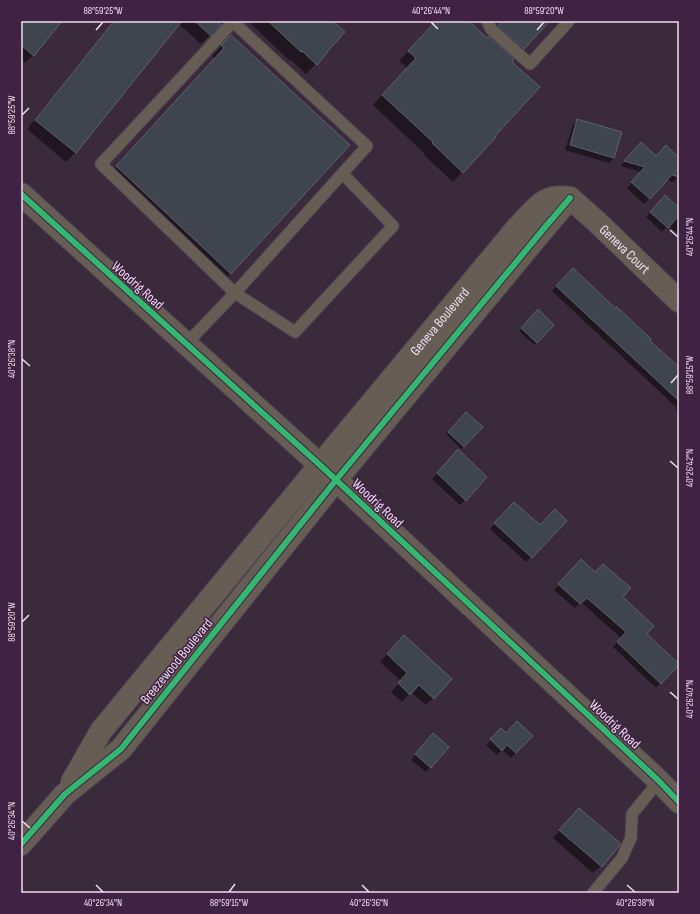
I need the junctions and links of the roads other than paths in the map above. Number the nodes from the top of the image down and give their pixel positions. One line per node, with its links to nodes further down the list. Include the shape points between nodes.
1 (487, 21): 2 (lane, via 491,29 530,64)
2 (569, 21)
3 (233, 22): 4 (lane, via 367,146); 7 (lane, via 101,164)
4 (343, 174): 7 (lane); 7 (lane, via 393,226 295,332)
5 (21, 194): 9 (street, Woodrig Road)
6 (570, 198): 8 (street, Geneva Court); 10 (street, Geneva Boulevard, via 545,201 517,228); 11 (street, Breezewood Boulevard)
7 (235, 292): 9 (lane)
8 (679, 301)
9 (186, 344): 10 (street, Woodrig Road)
10 (320, 465): 11 (street, Woodrig Road); 12 (street, Breezewood Boulevard)
11 (336, 480): 13 (street, Breezewood Boulevard); 14 (street, Woodrig Road)
12 (184, 631): 13 (street, Breezewood Boulevard); 15 (street, Breezewood Boulevard, via 101,730)
13 (203, 646): 15 (street, Breezewood Boulevard, via 121,748)
14 (659, 781): 16 (street, Woodrig Road); 18 (lane, via 632,814 631,838 622,858)
15 (65, 794): 17 (street, Breezewood Boulevard)
16 (679, 802)
17 (21, 844)
18 (593, 893)

